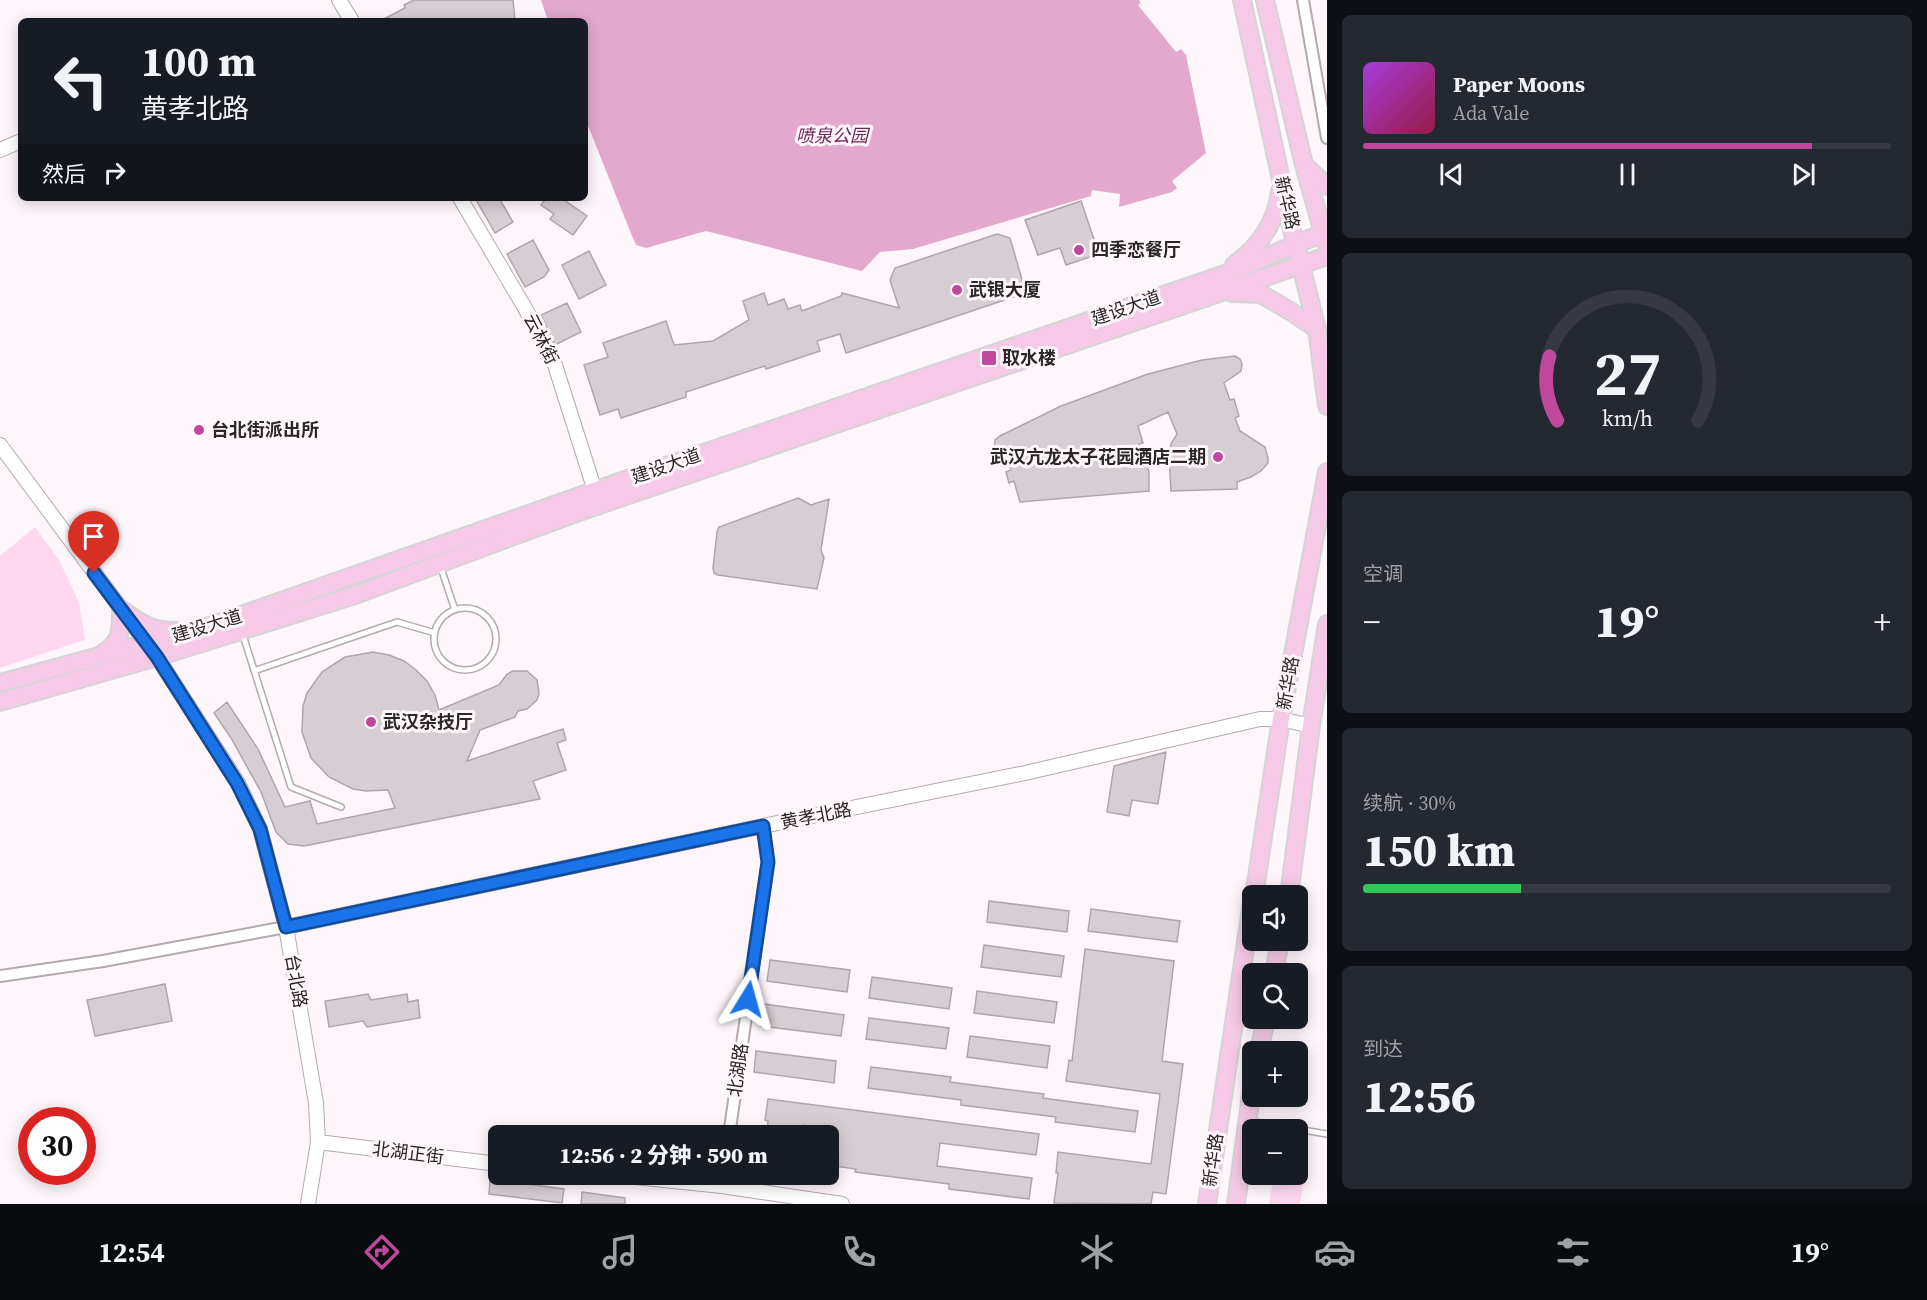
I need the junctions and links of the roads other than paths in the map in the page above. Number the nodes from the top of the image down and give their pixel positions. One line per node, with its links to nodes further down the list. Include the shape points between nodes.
1 (339, 0): 5 (street)
2 (1242, 0): 9 (main road, 新华路)
3 (1264, 0): 10 (main road, 新华路)
4 (1303, 0): 6 (street)
5 (347, 18)
6 (1327, 138)
7 (18, 142): 8 (street)
8 (0, 150)
9 (1278, 163): 14 (main road, 新华路); 17 (main road, via 1278,208 1269,229)
10 (1304, 165): 11 (main road); 13 (main road, 新华路)
11 (1327, 186)
12 (462, 201): 23 (street, 云林街, via 554,362)
13 (1326, 238): 14 (main road, 建设大道)
14 (1296, 243): 16 (main road, 新华路); 17 (main road, 建设大道)
15 (1327, 256): 16 (main road, 建设大道)
16 (1302, 265): 18 (main road, 建设大道); 19 (main road, 新华路)
17 (1222, 274): 23 (main road, 建设大道)
18 (1223, 292): 19 (main road, via 1261,294); 24 (main road, 建设大道, via 576,513)
19 (1317, 329): 20 (main road, 新华路)
20 (1327, 406)
21 (0, 445): 25 (street, 台北路)
22 (1327, 472): 36 (main road, 新华路)
23 (596, 491): 28 (main road, 建设大道)
24 (440, 564): 26 (lane); 29 (main road, 建设大道)
25 (121, 609): 28 (main road, via 144,626 162,631); 31 (street, 台北路); 32 (main road, via 116,644)
26 (455, 610): 30 (lane, via 438,623); 30 (lane, via 476,610 491,622 496,641 489,659 473,669 453,668 437,654)
27 (1327, 624): 37 (main road, 新华路)
28 (213, 625): 31 (main road, 建设大道)
29 (241, 630): 31 (main road, 建设大道); 33 (lane)
30 (435, 633): 33 (lane, via 397,622)
31 (152, 650): 32 (main road, 建设大道); 35 (main road, 建设大道); 42 (street, 台北路, via 237,783 260,829)
32 (96, 657): 34 (main road, 建设大道)
33 (254, 671): 38 (lane, via 291,788)
34 (0, 683)
35 (0, 702)
36 (1281, 720): 37 (street, 黄孝北路); 39 (street, 黄孝北路, via 1260,719 1025,773); 40 (main road, 新华路)
37 (1311, 726): 41 (main road, 新华路)
38 (340, 807)
39 (763, 826): 42 (street, 黄孝北路); 45 (street, 北湖路, via 768,862)
40 (1256, 885)
41 (1290, 885)
42 (286, 927): 44 (street); 48 (street, 台北路, via 316,1103)
43 (1245, 951): 54 (main road, 新华路)
44 (0, 976)
45 (731, 1125)
46 (1308, 1131): 47 (lane)
47 (1327, 1134)
48 (318, 1142): 50 (street, 北湖正街); 52 (street, 台北路)
49 (1242, 1159): 55 (main road, 新华路)
50 (488, 1163)
51 (748, 1185): 53 (street)
52 (308, 1204)
53 (842, 1204)
54 (1207, 1204)
55 (1236, 1204)

